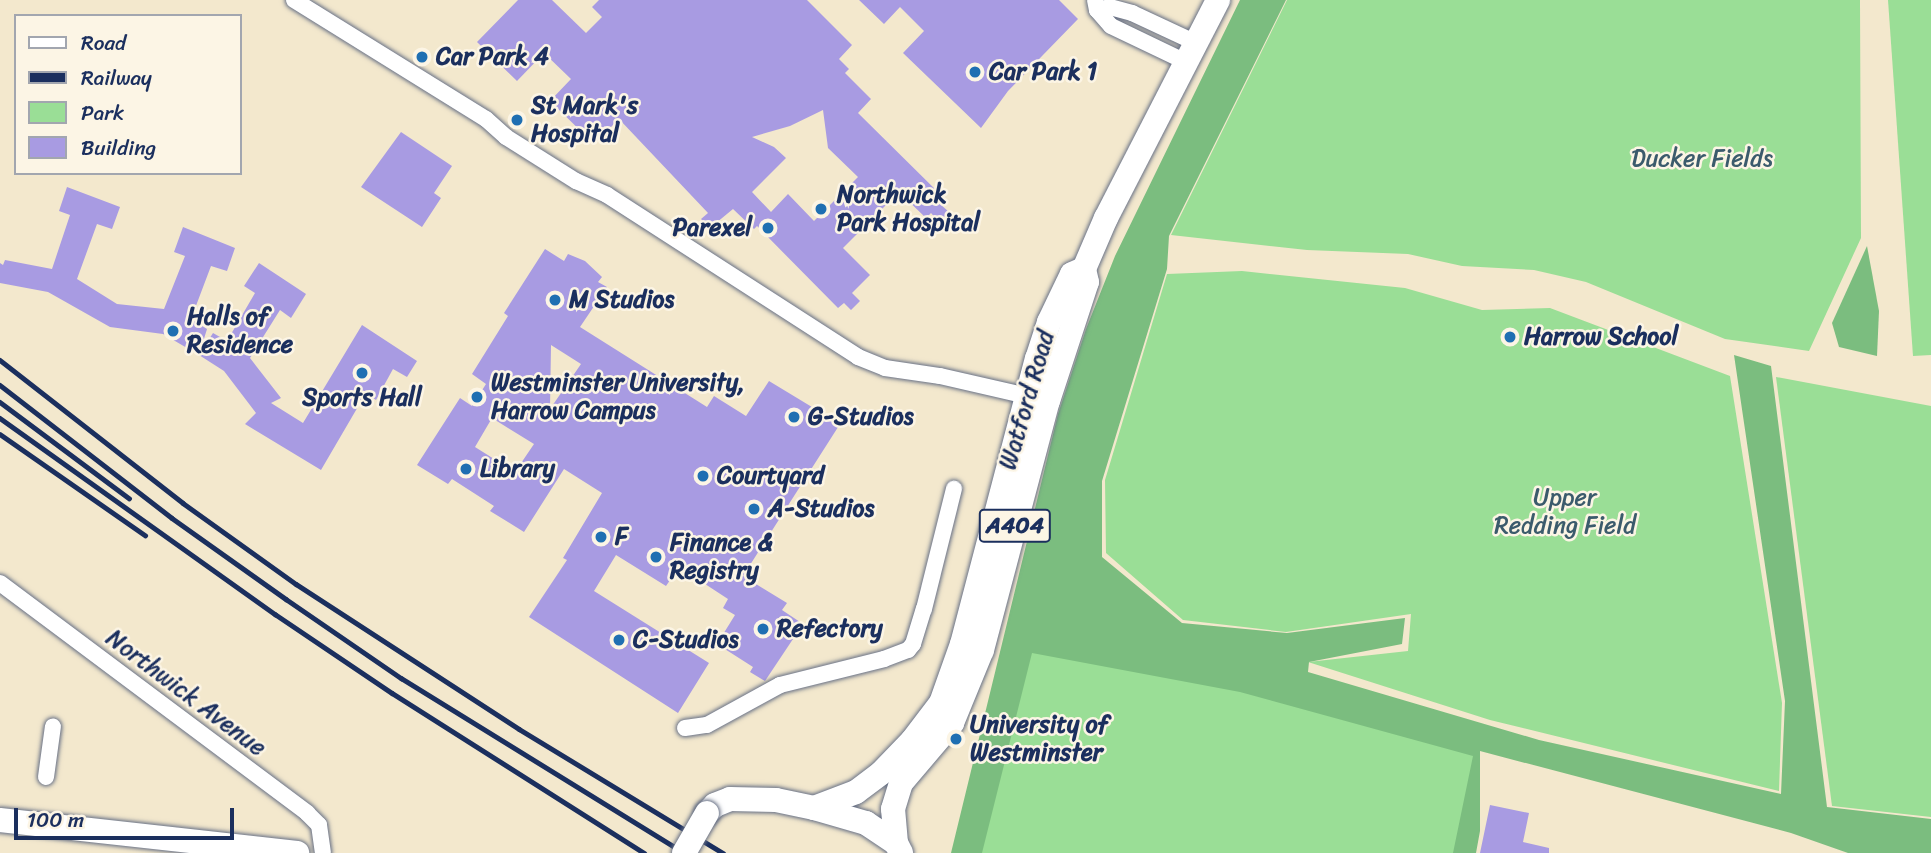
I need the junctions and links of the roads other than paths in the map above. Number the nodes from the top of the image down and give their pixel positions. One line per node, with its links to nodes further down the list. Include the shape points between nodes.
1 (294, 0): 5 (street, via 868,363)
2 (1218, 0): 4 (main road, Watford Road / A404)
3 (1096, 5): 4 (street, via 1111,26)
4 (1191, 52): 5 (main road, Watford Road / A404, via 1106,218 1084,269 1087,282)
5 (1036, 399): 11 (main road, Watford Road / A404, via 942,703 881,773 856,792); 13 (main road, Watford Road / A404, via 982,650 956,716 901,783 893,808)
6 (954, 489): 9 (street, via 908,650 771,688 708,725)
7 (0, 583): 15 (street, Northwick Avenue, via 307,813 318,825)
8 (53, 726): 10 (street)
9 (685, 728)
10 (46, 777)
11 (814, 808): 13 (main road, via 866,823); 16 (main road, bridge, via 776,800 730,799 707,813)
12 (0, 820): 14 (main road)
13 (899, 848)
14 (297, 853)
15 (323, 853)
16 (684, 853)

